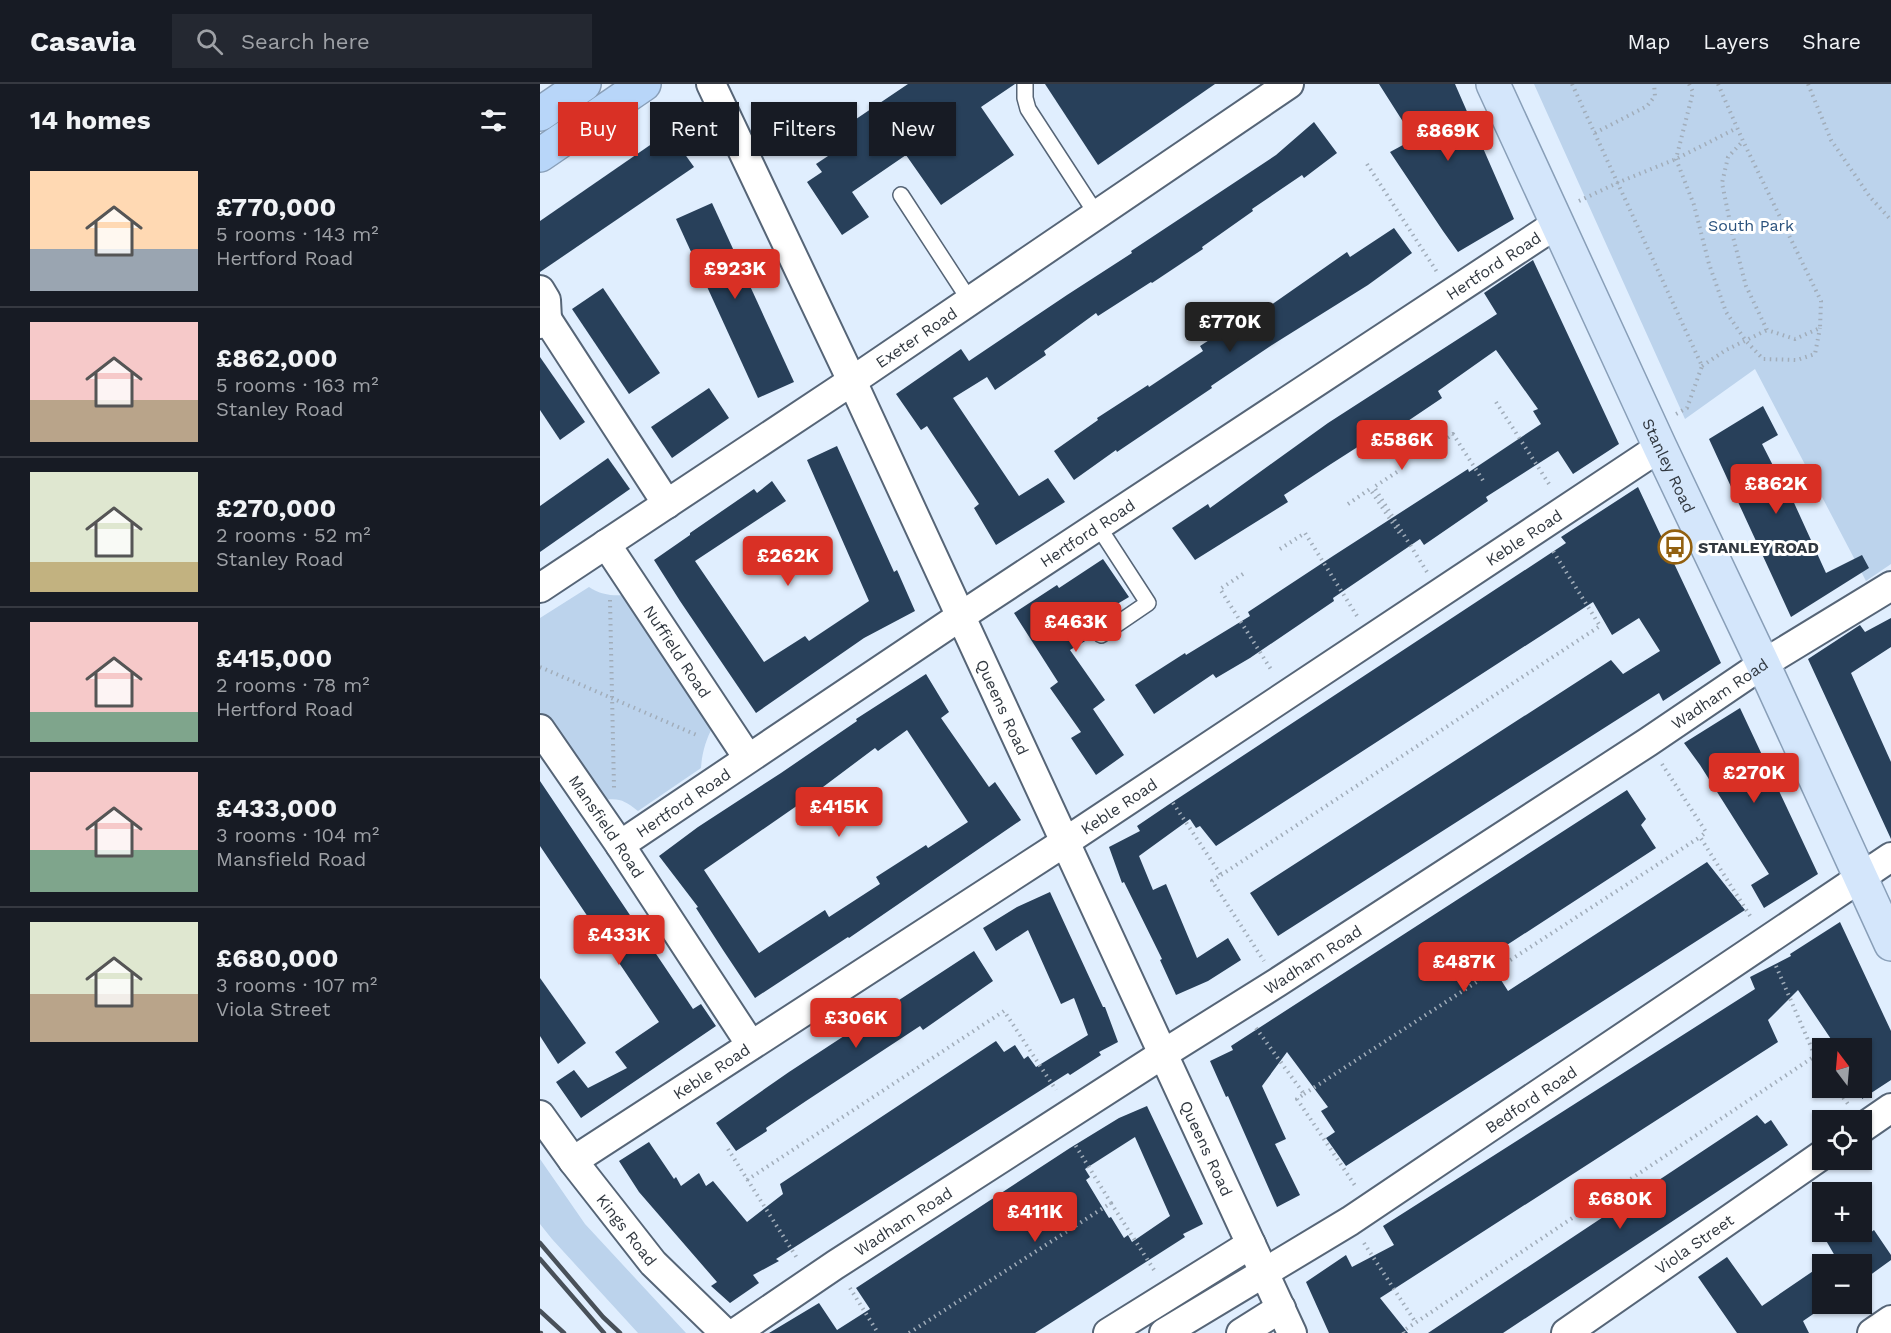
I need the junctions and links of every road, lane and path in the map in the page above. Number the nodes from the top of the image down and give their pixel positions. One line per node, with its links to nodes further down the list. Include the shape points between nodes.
1 (584, 84): 12 (highway)
2 (644, 84): 16 (highway)
3 (711, 84): 32 (street, Queens Road)
4 (1025, 84): 21 (lane, via 1028,109)
5 (1289, 84): 21 (street, Exeter Road)
6 (1493, 84): 22 (main road, Stanley Road)
7 (1572, 84): 14 (path)
8 (1654, 84): 14 (path, via 1655,96 1647,106)
9 (1689, 84): 17 (path, via 1692,92)
10 (1718, 84): 13 (path)
11 (1808, 84): 23 (path, via 1831,140)
12 (540, 114)
13 (1737, 128): 15 (path); 17 (path)
14 (1594, 134): 19 (path)
15 (1743, 141): 28 (path, via 1821,301); 29 (path, via 1728,157 1722,183 1746,286)
16 (540, 155)
17 (1676, 159): 19 (path); 30 (path, via 1726,312)
18 (1366, 164): 25 (path)
19 (1617, 183): 22 (path); 31 (path)
20 (901, 195): 26 (lane)
21 (1097, 215): 26 (street, Exeter Road)
22 (1556, 218): 25 (street, Hertford Road); 34 (main road, Stanley Road)
23 (1891, 220)
24 (540, 290): 27 (street, via 546,300)
25 (1451, 294): 41 (street, Hertford Road)
26 (970, 301): 32 (street, Exeter Road)
27 (544, 322): 38 (street)
28 (1820, 328): 29 (path, via 1795,339); 30 (path, via 1815,354 1797,360 1763,358)
29 (1767, 330): 30 (path)
30 (1746, 341): 31 (path)
31 (1702, 366): 34 (path, via 1687,408)
32 (852, 381): 38 (street, Exeter Road); 51 (street, Queens Road)
33 (1496, 402): 40 (path)
34 (1656, 437): 40 (street, Keble Road); 54 (main road, Stanley Road)
35 (1433, 448): 37 (path, via 1453,434)
36 (1397, 472): 43 (path, via 1374,487)
37 (1484, 482)
38 (667, 504): 44 (street, Exeter Road)
39 (1348, 504): 43 (path, via 1370,489)
40 (1566, 510): 42 (street, Keble Road)
41 (1098, 525): 51 (street, Hertford Road); 52 (lane, via 1148,603)
42 (1539, 528): 49 (street, Keble Road); 68 (path, via 1600,626)
43 (1403, 535): 49 (path)
44 (606, 544): 48 (street, Exeter Road); 61 (street, Nuffield Road)
45 (1280, 549): 53 (path, via 1305,533)
46 (1243, 574): 56 (path, via 1220,589)
47 (1891, 586): 54 (street, Wadham Road)
48 (540, 588)
49 (1440, 593): 53 (street, Keble Road)
50 (609, 596): 57 (path)
51 (961, 616): 61 (street, Hertford Road); 65 (street, Queens Road)
52 (1101, 635)
53 (1372, 639): 56 (street, Keble Road)
54 (1763, 664): 60 (street, Wadham Road); 69 (main road, Stanley Road)
55 (540, 667): 57 (path)
56 (1287, 694): 62 (street, Keble Road)
57 (612, 698): 59 (path); 63 (path)
58 (540, 729): 66 (street, Mansfield Road)
59 (706, 739)
60 (1648, 742): 64 (path, via 1706,832); 72 (street, Wadham Road)
61 (748, 758): 66 (street, Hertford Road)
62 (1157, 780): 65 (street, Keble Road); 68 (path)
63 (614, 798)
64 (1700, 837): 70 (path); 78 (path)
65 (1065, 842): 74 (street, Keble Road); 76 (street, Queens Road)
66 (620, 845): 74 (street, Mansfield Road)
67 (1891, 857): 69 (street, Bedford Road)
68 (1221, 875): 72 (path, via 1212,881)
69 (1860, 877): 70 (street, Bedford Road); 71 (main road, Stanley Road)
70 (1765, 941): 75 (path); 88 (street, Bedford Road)
71 (1891, 944)
72 (1278, 982): 73 (street, Wadham Road)
73 (1240, 1006): 76 (street, Wadham Road); 78 (path)
74 (751, 1045): 84 (street, Keble Road)
75 (1812, 1049)
76 (1163, 1054): 81 (street, Wadham Road); 89 (street, Queens Road)
77 (1812, 1058): 96 (path)
78 (1304, 1094): 88 (path, via 1297,1098)
79 (1891, 1108): 82 (street)
80 (540, 1115): 84 (street, Kings Road)
81 (1066, 1118): 86 (path, via 1004,1011); 87 (path); 90 (street, Wadham Road)
82 (1872, 1121)
83 (728, 1149): 86 (path)
84 (573, 1161): 97 (street, Kings Road, via 653,1263)
85 (1812, 1162): 105 (street, Viola Street)
86 (747, 1180): 92 (path)
87 (1112, 1203): 93 (path); 100 (path)
88 (1360, 1214): 91 (street, Bedford Road); 96 (path)
89 (1251, 1244): 91 (street, Queens Road); 93 (street)
90 (835, 1265): 92 (street, Wadham Road); 99 (path)
91 (1264, 1271): 95 (street, Queens Road); 102 (street, Bedford Road)
92 (811, 1281): 98 (street, Wadham Road)
93 (1170, 1294): 101 (street)
94 (1891, 1320): 106 (street)
95 (1286, 1321): 103 (street)
96 (1416, 1323): 104 (path)
97 (724, 1333)
98 (735, 1333)
99 (878, 1333)
100 (909, 1333)
101 (1108, 1333)
102 (1164, 1333)
103 (1241, 1333)
104 (1404, 1333)
105 (1566, 1333)
106 (1872, 1333)

